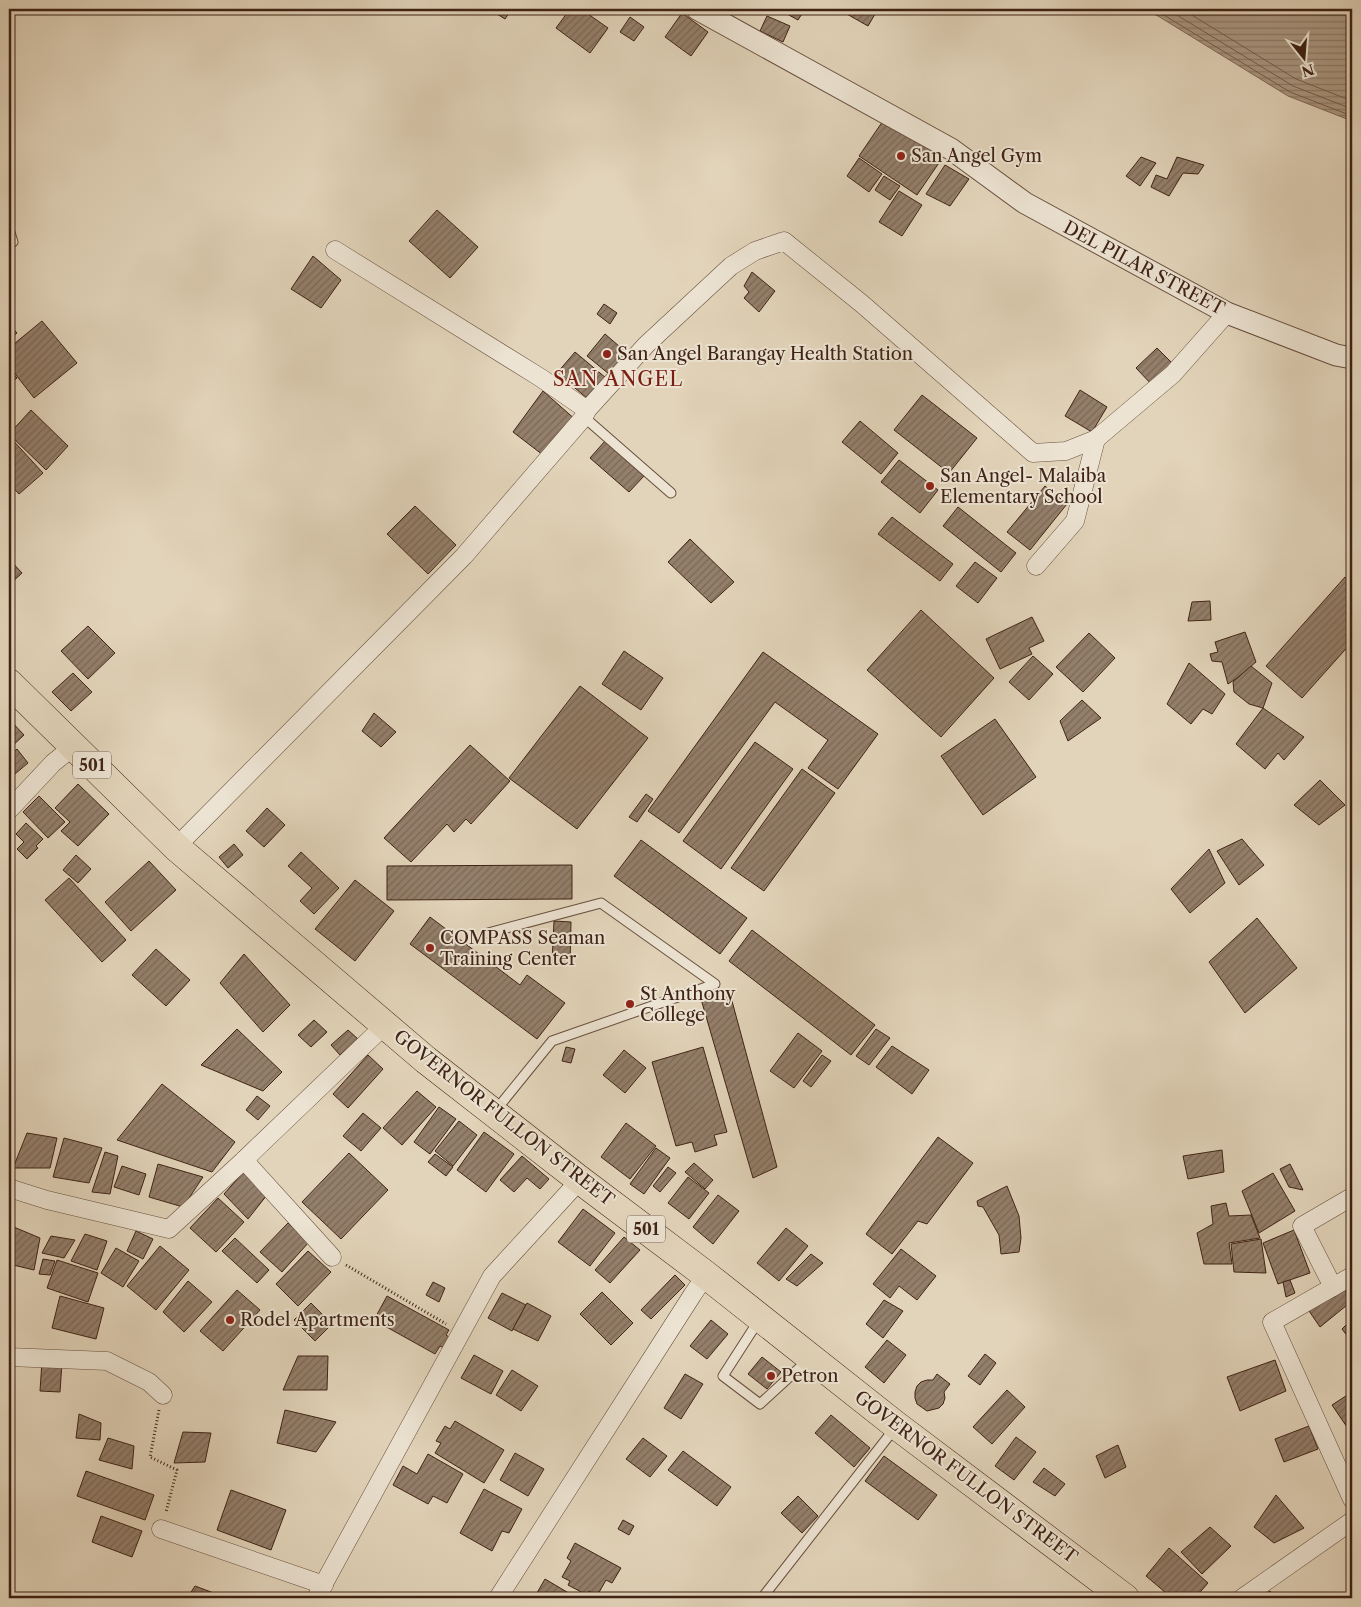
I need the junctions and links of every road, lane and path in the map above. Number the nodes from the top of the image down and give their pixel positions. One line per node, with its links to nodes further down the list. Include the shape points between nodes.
1 (697, 9): 5 (street, DEL PILAR STREET, via 951,149 1025,203)
2 (9, 229): 3 (lane)
3 (13, 242)
4 (335, 250): 7 (street, via 541,378)
5 (1227, 313): 6 (street, DEL PILAR STREET, via 1336,355); 8 (street, via 1173,374)
6 (1352, 358)
7 (586, 413): 8 (street, via 646,345 731,266 755,251 784,241 861,303 1033,453 1066,451); 9 (lane); 14 (street, via 464,556)
8 (1096, 439): 10 (street, via 1075,521)
9 (671, 493)
10 (1036, 566)
11 (9, 683): 12 (main road, 501)
12 (74, 746): 13 (street, via 53,763); 14 (main road, 501)
13 (9, 810)
14 (176, 848): 16 (main road, GOVERNOR FULLON STREET / 501)
15 (488, 933): 17 (lane, via 601,903 715,984 552,1041)
16 (385, 1025): 17 (main road, GOVERNOR FULLON STREET / 501); 18 (street)
17 (494, 1112): 19 (main road, GOVERNOR FULLON STREET / 501)
18 (244, 1160): 20 (street, via 169,1229); 22 (street)
19 (580, 1180): 23 (main road, GOVERNOR FULLON STREET / 501); 27 (street, via 492,1276)
20 (9, 1188)
21 (1352, 1200): 25 (street, via 1350,1198 1302,1226)
22 (332, 1257): 27 (path)
23 (706, 1275): 26 (main road, GOVERNOR FULLON STREET / 501); 36 (street)
24 (1352, 1276): 25 (street)
25 (1334, 1286): 32 (street, via 1272,1322)
26 (761, 1318): 29 (main road, GOVERNOR FULLON STREET / 501); 29 (lane, via 723,1376 760,1404)
27 (461, 1332): 35 (street)
28 (9, 1357): 30 (street, via 107,1361 149,1382)
29 (811, 1357): 31 (main road, GOVERNOR FULLON STREET / 501)
30 (162, 1395): 34 (path, via 150,1457 177,1470)
31 (897, 1426): 37 (lane); 38 (main road, GOVERNOR FULLON STREET / 501)
32 (1352, 1499)
33 (1352, 1521): 39 (street)
34 (161, 1529): 35 (street)
35 (320, 1591)
36 (498, 1598)
37 (762, 1598)
38 (1125, 1598)
39 (1242, 1598)

